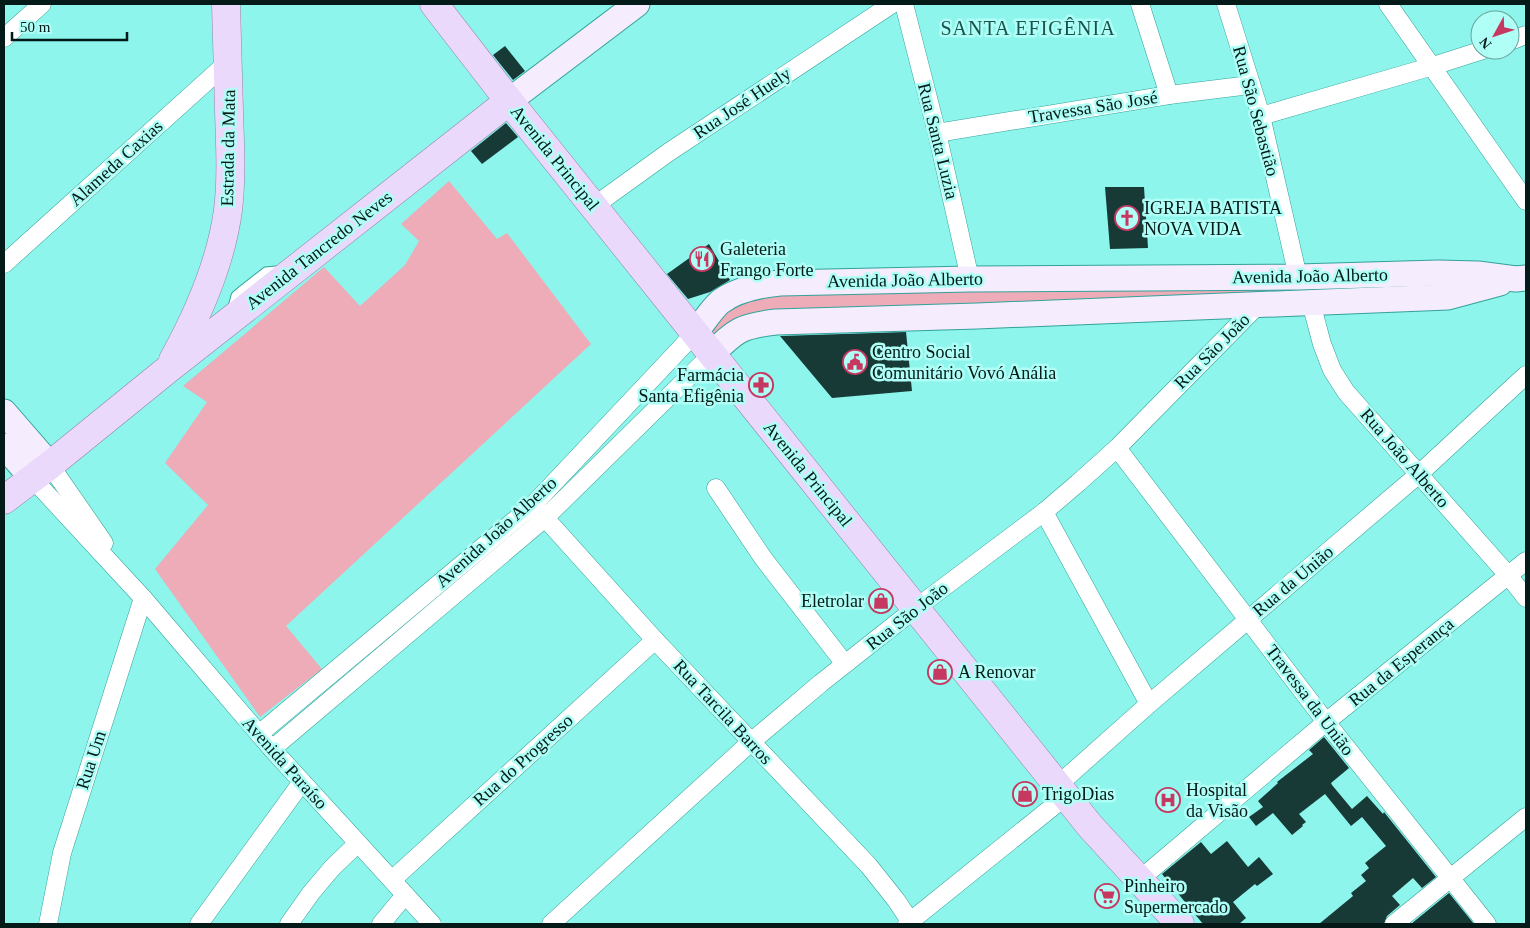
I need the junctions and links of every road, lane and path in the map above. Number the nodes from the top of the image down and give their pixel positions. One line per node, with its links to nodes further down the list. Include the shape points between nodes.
1 (42, 4): 10 (street)
2 (226, 4): 12 (main road, Estrada da Mata)
3 (434, 4): 16 (main road, Avenida Principal)
4 (636, 4): 16 (street, Avenida Tancredo Neves)
5 (892, 4): 20 (street, Rua José Huely, via 668,152)
6 (904, 4): 18 (street, Rua Santa Luzia)
7 (1140, 4): 15 (street)
8 (1226, 4): 14 (street, Rua São Sebastião)
9 (1388, 4): 13 (street)
10 (4, 38)
11 (1470, 54): 13 (street)
12 (228, 62): 21 (street, Alameda Caxias); 25 (main road, Estrada da Mata, via 231,162 224,253)
13 (1433, 66): 17 (street); 19 (street)
14 (1250, 85): 15 (street, Travessa São José); 17 (street, Rua São Sebastião)
15 (1169, 95): 18 (street, Travessa São José)
16 (509, 101): 20 (main road, Avenida Principal); 28 (main road, Avenida Tancredo Neves)
17 (1261, 116): 22 (street, Rua São Sebastião)
18 (937, 133): 24 (street, Rua Santa Luzia)
19 (1526, 201)
20 (594, 206): 29 (main road, Avenida Principal)
21 (4, 264)
22 (1298, 277): 23 (street, Avenida João Alberto, via 1478,274); 24 (street, Avenida João Alberto)
23 (1521, 278): 26 (street, Avenida João Alberto, via 1448,296)
24 (970, 279): 29 (street, Avenida João Alberto, via 765,284 734,294 719,303)
25 (206, 297): 28 (main road, via 201,316 208,324); 31 (main road, Estrada da Mata)
26 (1310, 303): 27 (street, Avenida João Alberto); 37 (street, Rua João Alberto, via 1332,370 1346,392)
27 (1259, 304): 30 (street, Avenida João Alberto, via 776,322 740,329); 35 (street, Rua São João)
28 (227, 323): 31 (main road, Avenida Tancredo Neves)
29 (696, 333): 30 (main road, Avenida Principal); 40 (street, Avenida João Alberto)
30 (712, 354): 42 (street, Avenida João Alberto); 47 (main road, Avenida Principal)
31 (167, 370): 36 (main road, Avenida Tancredo Neves)
32 (1526, 375): 37 (street, Rua da União)
33 (4, 412): 36 (street, Avenida Paraíso)
34 (4, 446): 36 (street, Avenida Paraíso)
35 (1117, 448): 41 (street, Rua São João); 48 (street, Travessa da União)
36 (41, 472): 39 (main road, Avenida Tancredo Neves); 45 (street, Avenida Paraíso)
37 (1419, 474): 44 (street, Rua João Alberto); 48 (street, Rua da União)
38 (716, 488): 50 (street, via 763,558)
39 (4, 500)
40 (533, 505): 42 (street, Rua Tarcila Barros); 53 (street, Avenida João Alberto)
41 (1044, 512): 47 (street, Rua São João); 51 (street)
42 (545, 518): 49 (street, Rua Tarcila Barros); 55 (street, Avenida João Alberto)
43 (1526, 561): 44 (street, Rua da Esperança)
44 (1508, 575): 46 (street, Rua João Alberto); 52 (street, Rua da Esperança)
45 (143, 598): 53 (street, Avenida Paraíso); 66 (street, Rua Um, via 62,853)
46 (1526, 598)
47 (916, 608): 50 (street, Rua São João); 57 (main road, Avenida Principal)
48 (1248, 619): 51 (street, Rua da União); 52 (street, Travessa da União)
49 (655, 640): 54 (street, Rua Tarcila Barros); 62 (street, Rua do Progresso)
50 (845, 664): 54 (street, Rua São João)
51 (1149, 704): 57 (street, Rua da União)
52 (1326, 722): 61 (street, Travessa da União); 63 (street, Rua da Esperança)
53 (259, 734): 55 (street, Avenida Paraíso)
54 (752, 742): 65 (street, Rua Tarcila Barros, via 869,866); 71 (street, Rua São João)
55 (272, 749): 56 (street, Avenida Paraíso)
56 (302, 782): 60 (street, Avenida Paraíso); 67 (street)
57 (1062, 791): 59 (main road, Avenida Principal); 65 (street, Rua da União)
58 (1526, 817): 61 (street)
59 (1090, 826): 63 (main road, Avenida Principal); 72 (main road, Avenida Principal)
60 (358, 843): 62 (street, Avenida Paraíso); 68 (street, via 332,868)
61 (1450, 878): 74 (street); 75 (street, Travessa da União)
62 (392, 880): 64 (street, Avenida Paraíso)
63 (1139, 880): 73 (main road, Avenida Principal)
64 (405, 895): 69 (street); 70 (street, Avenida Paraíso)
65 (910, 923)
66 (48, 924)
67 (199, 924)
68 (289, 924)
69 (381, 924)
70 (432, 924)
71 (550, 924)
72 (1155, 924)
73 (1180, 924)
74 (1394, 924)
75 (1487, 924)

